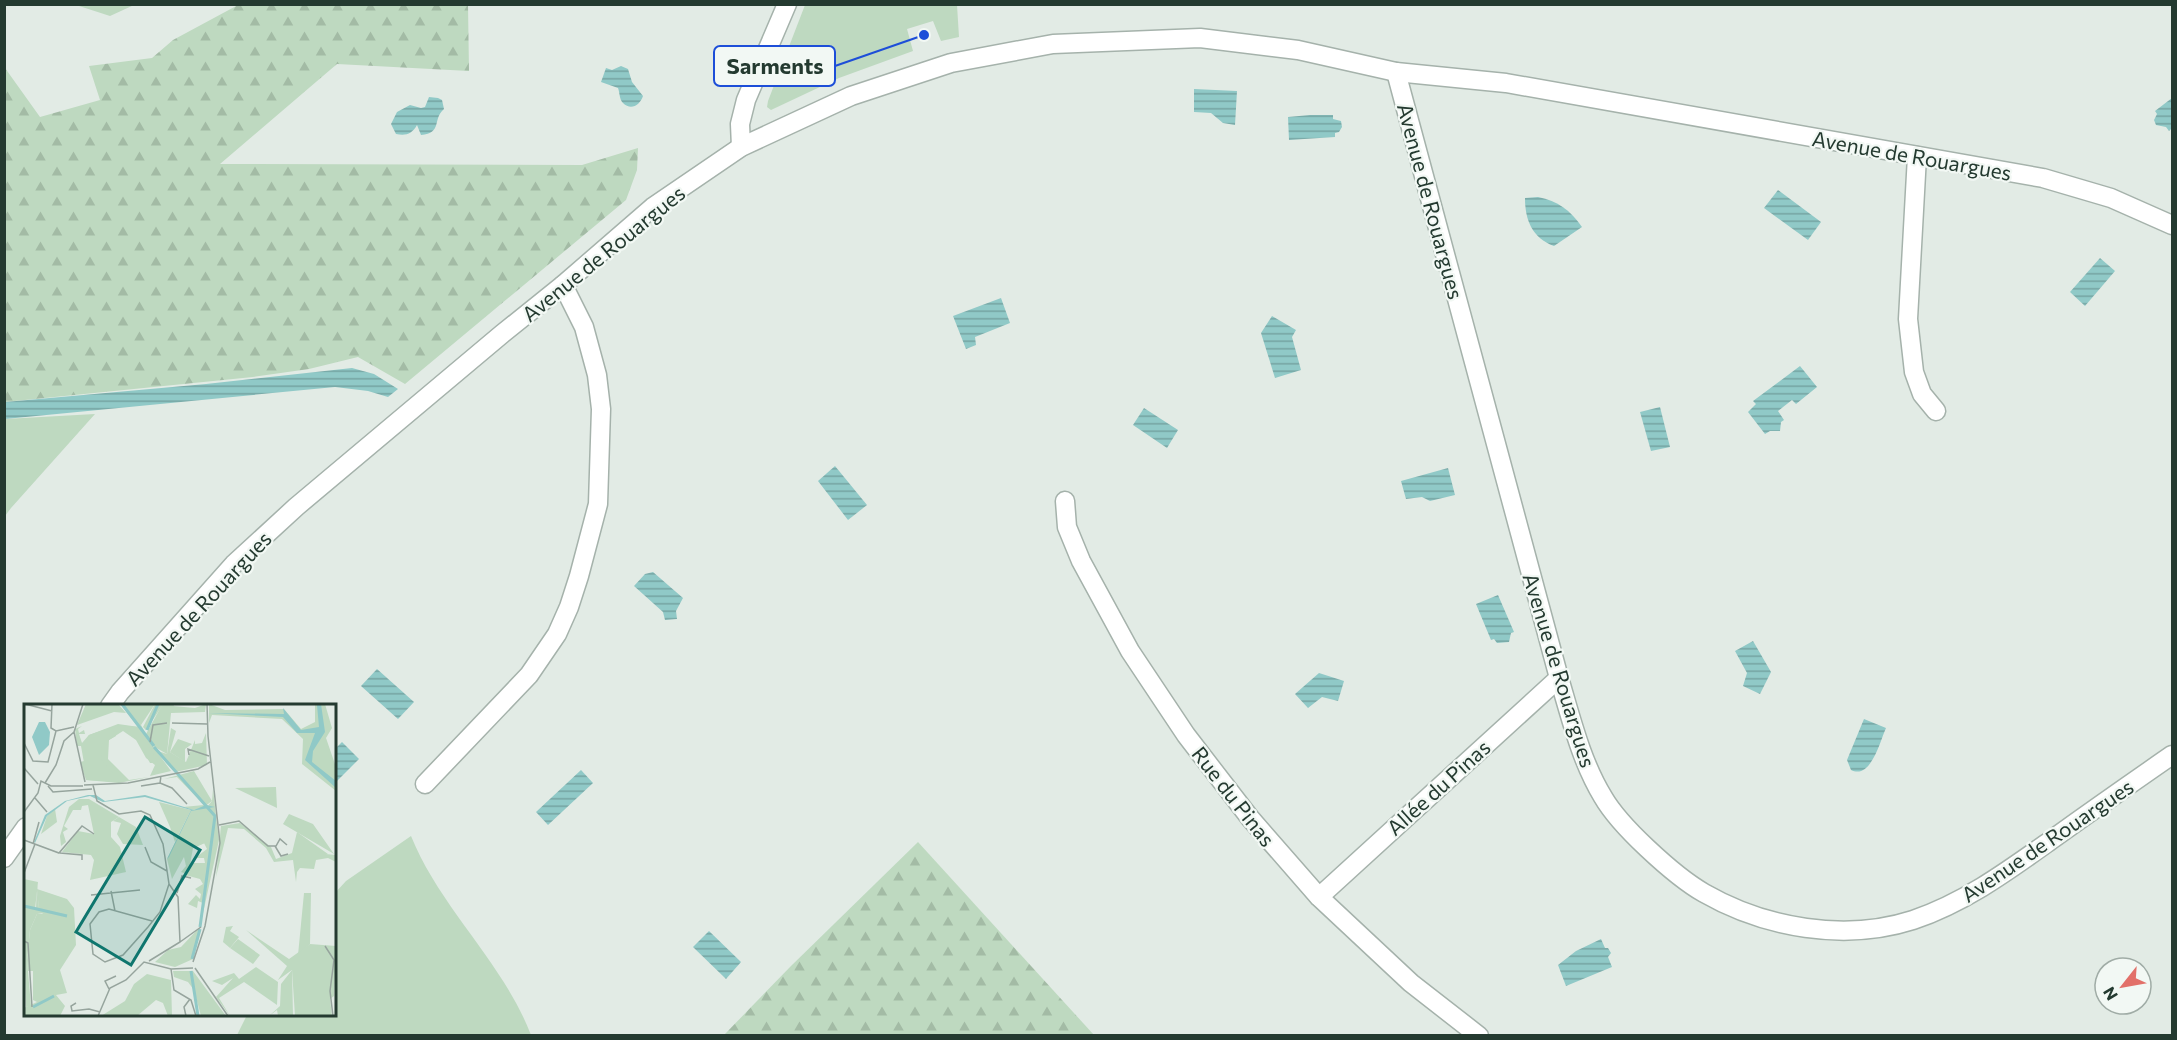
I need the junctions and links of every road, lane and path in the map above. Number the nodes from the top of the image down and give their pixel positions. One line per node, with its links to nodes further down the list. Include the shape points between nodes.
1 (787, 4): 3 (street, via 746,100 740,124)
2 (1396, 72): 3 (street, Avenue de Rouargues, via 1298,50 1200,38 1053,44 951,63 902,78 851,96); 4 (street, Avenue de Rouargues, via 1506,83); 9 (street, Avenue de Rouargues)
3 (741, 147): 6 (street, Avenue de Rouargues, via 653,207)
4 (1917, 156): 5 (street, Avenue de Rouargues, via 2043,178 2112,198); 7 (street, via 1908,319 1914,372 1922,394)
5 (2172, 225)
6 (563, 285): 10 (street, Avenue de Rouargues, via 296,507 234,564); 12 (street, via 584,327 601,408 598,504 579,576 557,634 529,675)
7 (1936, 411)
8 (1065, 501): 15 (street, Rue du Pinas, via 1067,527 1081,561 1130,651 1229,791)
9 (1559, 678): 11 (street, Avenue de Rouargues, via 1588,770 1603,798 1631,833 1682,878 1724,903 1748,913 1825,930 1891,926 1965,897); 15 (street, Allée du Pinas)
10 (111, 704)
11 (2172, 755)
12 (425, 784)
13 (24, 830): 14 (street)
14 (4, 858)
15 (1319, 897): 16 (street, Rue du Pinas, via 1412,983)
16 (1479, 1035)

